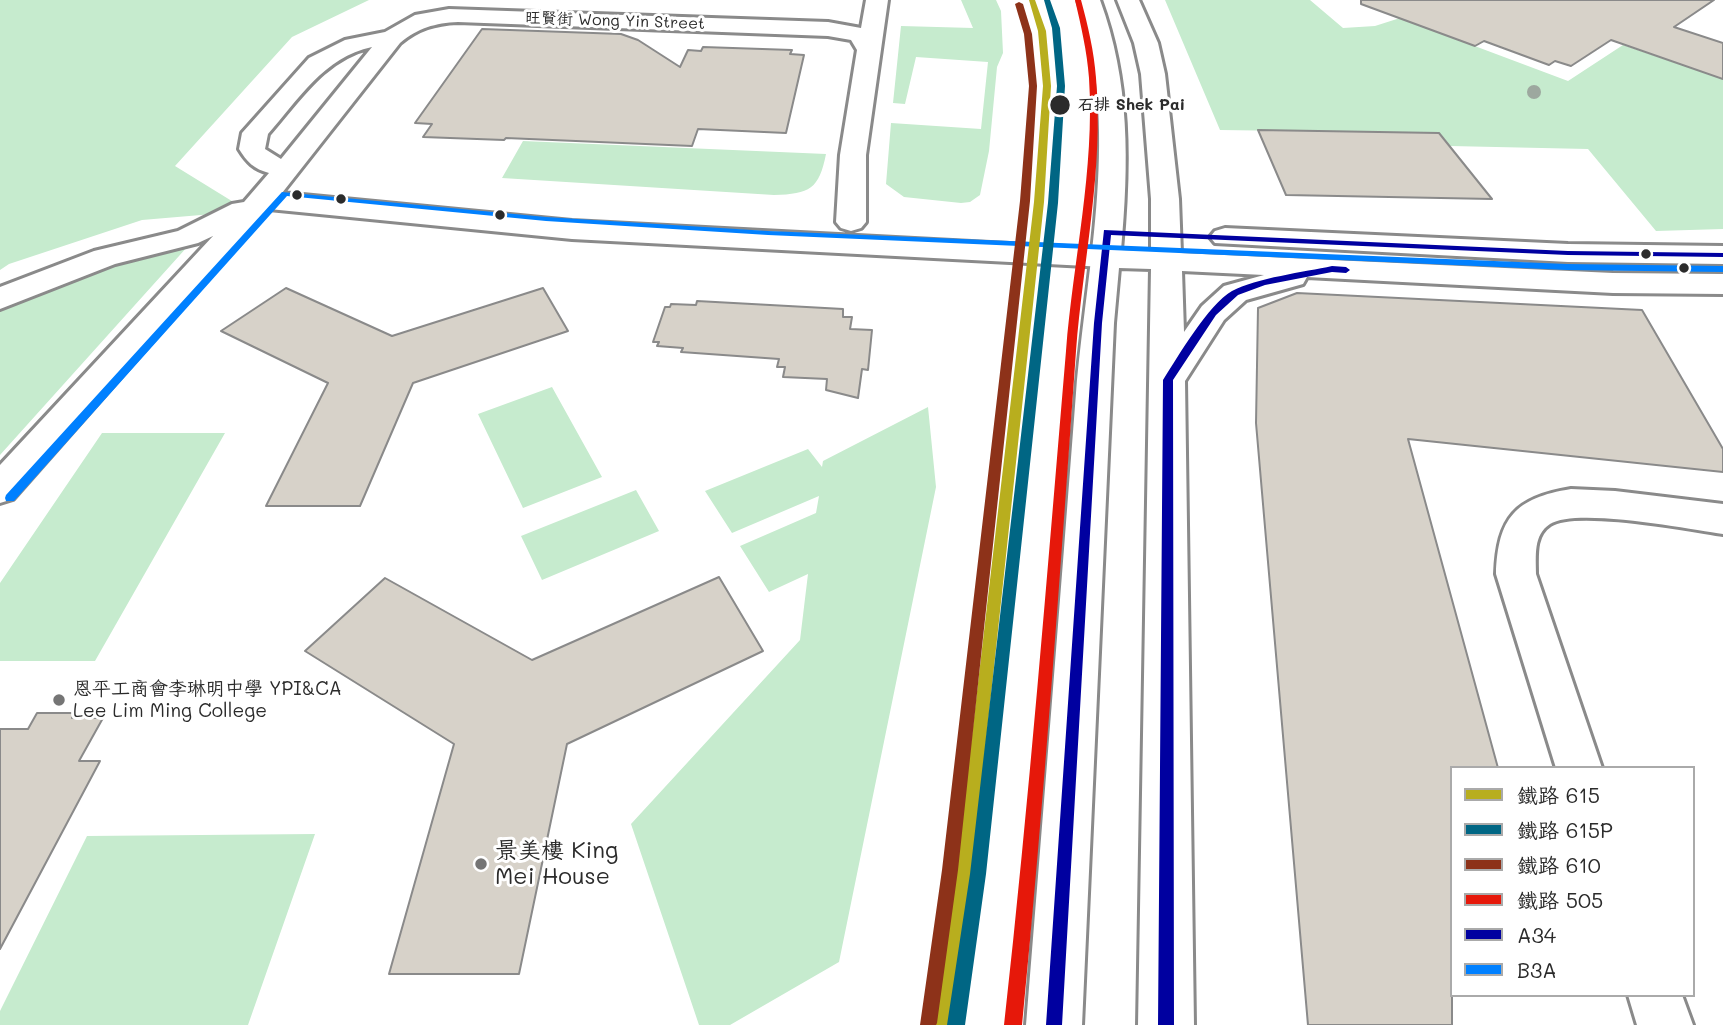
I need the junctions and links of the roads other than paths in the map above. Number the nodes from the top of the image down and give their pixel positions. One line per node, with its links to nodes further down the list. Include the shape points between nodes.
1 (877, 0): 6 (main road)
2 (1089, 0): 9 (main road, via 1110,71)
3 (1128, 0): 10 (main road, via 1153,74)
4 (426, 10): 5 (main road, 旺賢街 Wong Yin Street); 6 (main road, 旺賢街 Wong Yin Street, via 458,15 839,29 865,40)
5 (393, 38): 7 (main road, 旺賢街 Wong Yin Street); 7 (main road, via 363,42 317,63 255,133 252,149)
6 (869, 50): 8 (main road, via 853,155)
7 (273, 178): 8 (main road, via 561,206); 9 (main road, via 425,217 635,234); 14 (main road, via 188,237 105,257); 16 (main road, 旺賢街 Wong Yin Street)
8 (851, 222): 9 (main road)
9 (1106, 245): 10 (main road); 20 (main road)
10 (1166, 247): 11 (main road); 12 (main road); 15 (main road)
11 (1723, 255)
12 (1332, 269): 13 (main road); 15 (main road, via 1236,293 1213,313)
13 (1723, 284)
14 (0, 299)
15 (1168, 380): 21 (main road)
16 (0, 489)
17 (1723, 519): 18 (main road, via 1570,501 1538,512 1524,523 1514,555 1516,574)
18 (1578, 766)
19 (1656, 997): 22 (main road)
20 (1054, 1025)
21 (1166, 1025)
22 (1665, 1025)

